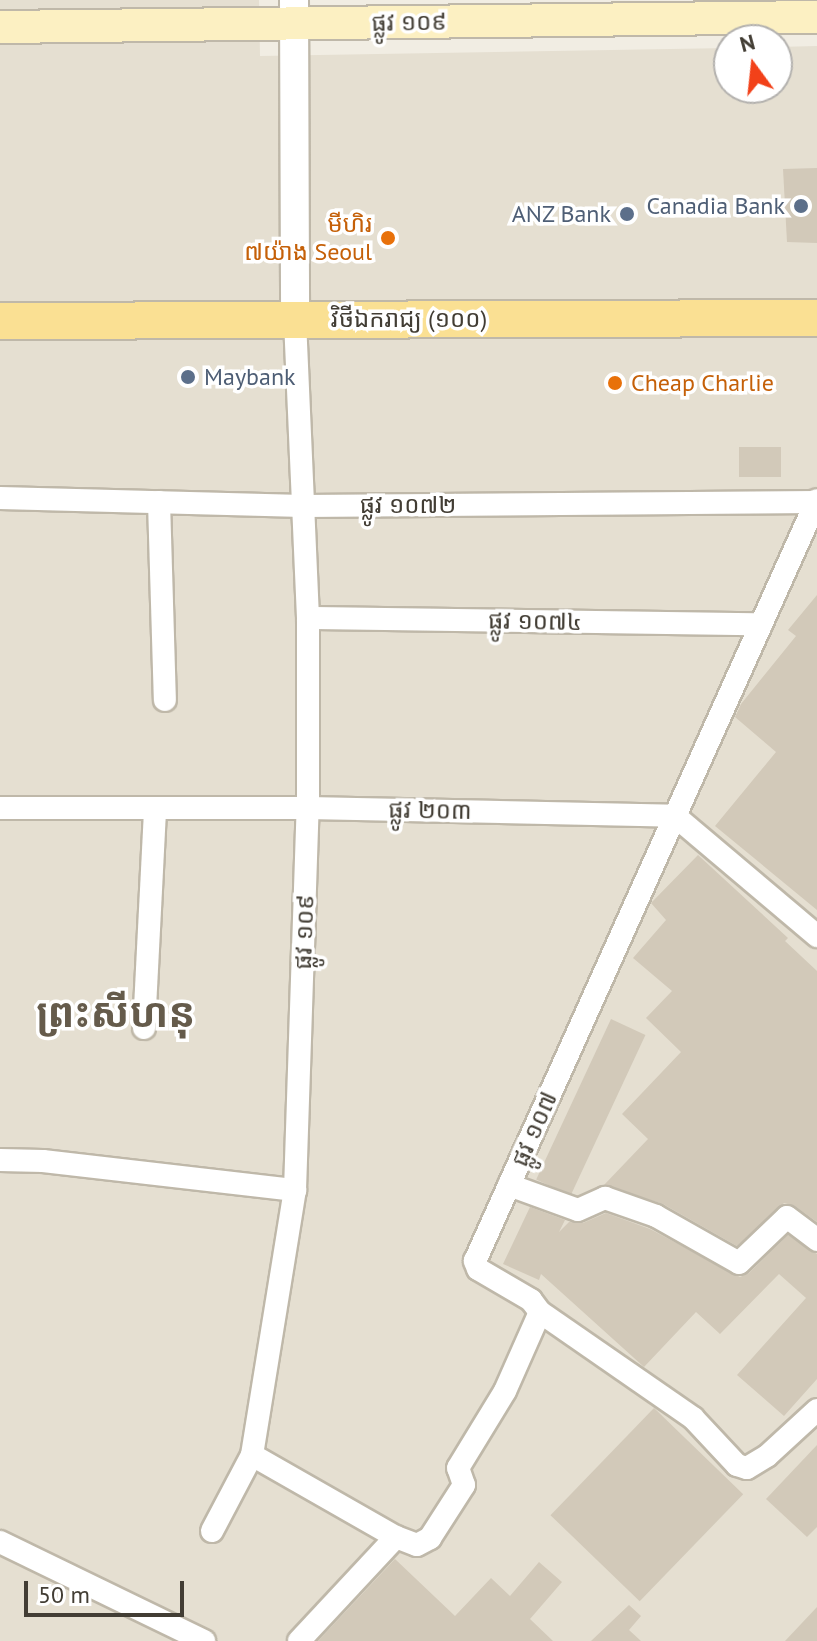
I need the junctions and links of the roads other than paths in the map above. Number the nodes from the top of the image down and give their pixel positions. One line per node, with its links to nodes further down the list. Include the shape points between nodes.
1 (294, 12): 2 (main road, ផ្លូវ ១០៩); 3 (main road, ផ្លូវ ១០៩); 5 (street)
2 (817, 17)
3 (0, 27)
4 (817, 318): 5 (main road, វិថីឯករាជ្យ (១០០))
5 (295, 319): 6 (main road, វិថីឯករាជ្យ (១០០)); 10 (street, ផ្លូវ ១០៩)
6 (0, 321)
7 (0, 498): 9 (street, ផ្លូវ ១០៧២)
8 (817, 501): 10 (street, ផ្លូវ ១០៧២); 12 (street, ផ្លូវ ១០៧)
9 (159, 502): 10 (street, ផ្លូវ ១០៧២); 13 (street)
10 (303, 506): 11 (street, ផ្លូវ ១០៩)
11 (308, 618): 12 (street, ផ្លូវ ១០៧៤); 16 (street, ផ្លូវ ១០៩)
12 (761, 624): 17 (street, ផ្លូវ ១០៧)
13 (165, 700)
14 (0, 808): 15 (street, ផ្លូវ ២០៣)
15 (155, 808): 16 (street, ផ្លូវ ២០៣); 19 (street)
16 (308, 808): 17 (street, ផ្លូវ ២០៣); 22 (street, ផ្លូវ ១០៩)
17 (675, 816): 18 (street); 21 (street, ផ្លូវ ១០៧)
18 (817, 936)
19 (144, 1028)
20 (0, 1160): 22 (street)
21 (509, 1185): 23 (street, via 578,1210 605,1198 656,1216 739,1263 787,1217); 24 (street, ផ្លូវ ១០៧, via 476,1266 531,1300)
22 (295, 1190): 26 (street, ផ្លូវ ១០៩)
23 (817, 1240)
24 (540, 1312): 25 (street, via 693,1418 737,1465 747,1468 767,1456); 28 (street, via 505,1391 458,1468 464,1485 422,1544)
25 (817, 1410)
26 (252, 1455): 27 (street, ផ្លូវ ១០៩); 28 (street)
27 (212, 1531)
28 (396, 1537): 31 (street)
29 (0, 1542): 30 (street)
30 (192, 1638)
31 (299, 1641)

